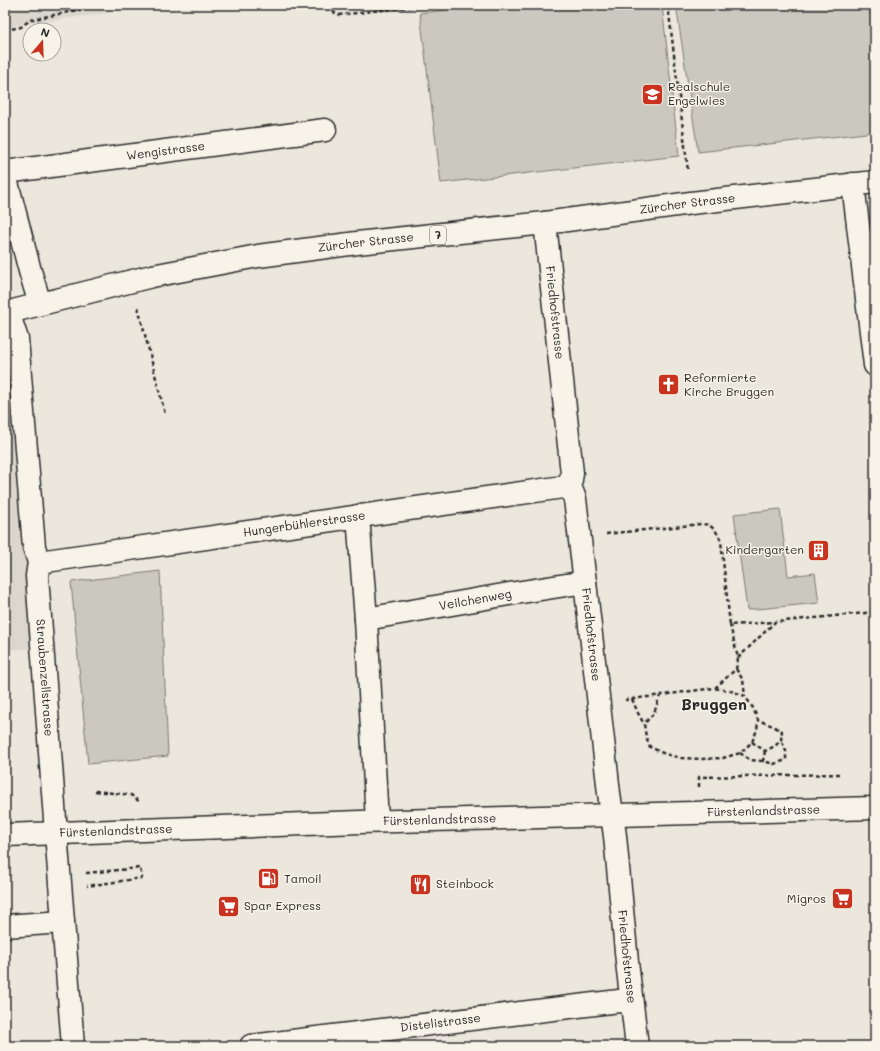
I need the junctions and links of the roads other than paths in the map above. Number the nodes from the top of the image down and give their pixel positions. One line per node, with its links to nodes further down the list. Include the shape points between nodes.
1 (325, 130): 2 (street, Wengistrasse)
2 (5, 174): 6 (street)
3 (875, 182): 4 (street, Zürcher Strasse / 7)
4 (853, 184): 5 (street, Zürcher Strasse / 7); 8 (street)
5 (545, 223): 6 (street, Zürcher Strasse / 7, via 258,256 152,276); 9 (street, Friedhofstrasse, via 572,473)
6 (40, 304): 7 (street, Zürcher Strasse / 7)
7 (6, 312): 11 (street, Straubenzellstrasse, via 18,339 34,547)
8 (875, 365)
9 (570, 486): 10 (street, Hungerbühlerstrasse); 12 (street, Friedhofstrasse, via 575,499)
10 (358, 516): 11 (street, Hungerbühlerstrasse); 13 (street)
11 (39, 562): 17 (street, Straubenzellstrasse, via 37,576)
12 (585, 582): 13 (street, Veilchenweg); 15 (street, Friedhofstrasse)
13 (366, 619): 16 (street)
14 (875, 808): 15 (street, Fürstenlandstrasse)
15 (612, 815): 16 (street, Fürstenlandstrasse); 21 (street, Friedhofstrasse)
16 (377, 821): 17 (street, Fürstenlandstrasse)
17 (56, 833): 18 (street, Fürstenlandstrasse); 19 (street, Straubenzellstrasse)
18 (5, 835)
19 (63, 922): 20 (street); 22 (street, Straubenzellstrasse)
20 (5, 926)
21 (631, 1002): 23 (street, Distelistrasse, via 618,1001); 24 (street, Friedhofstrasse)
22 (74, 1046)
23 (251, 1046)
24 (637, 1046)

